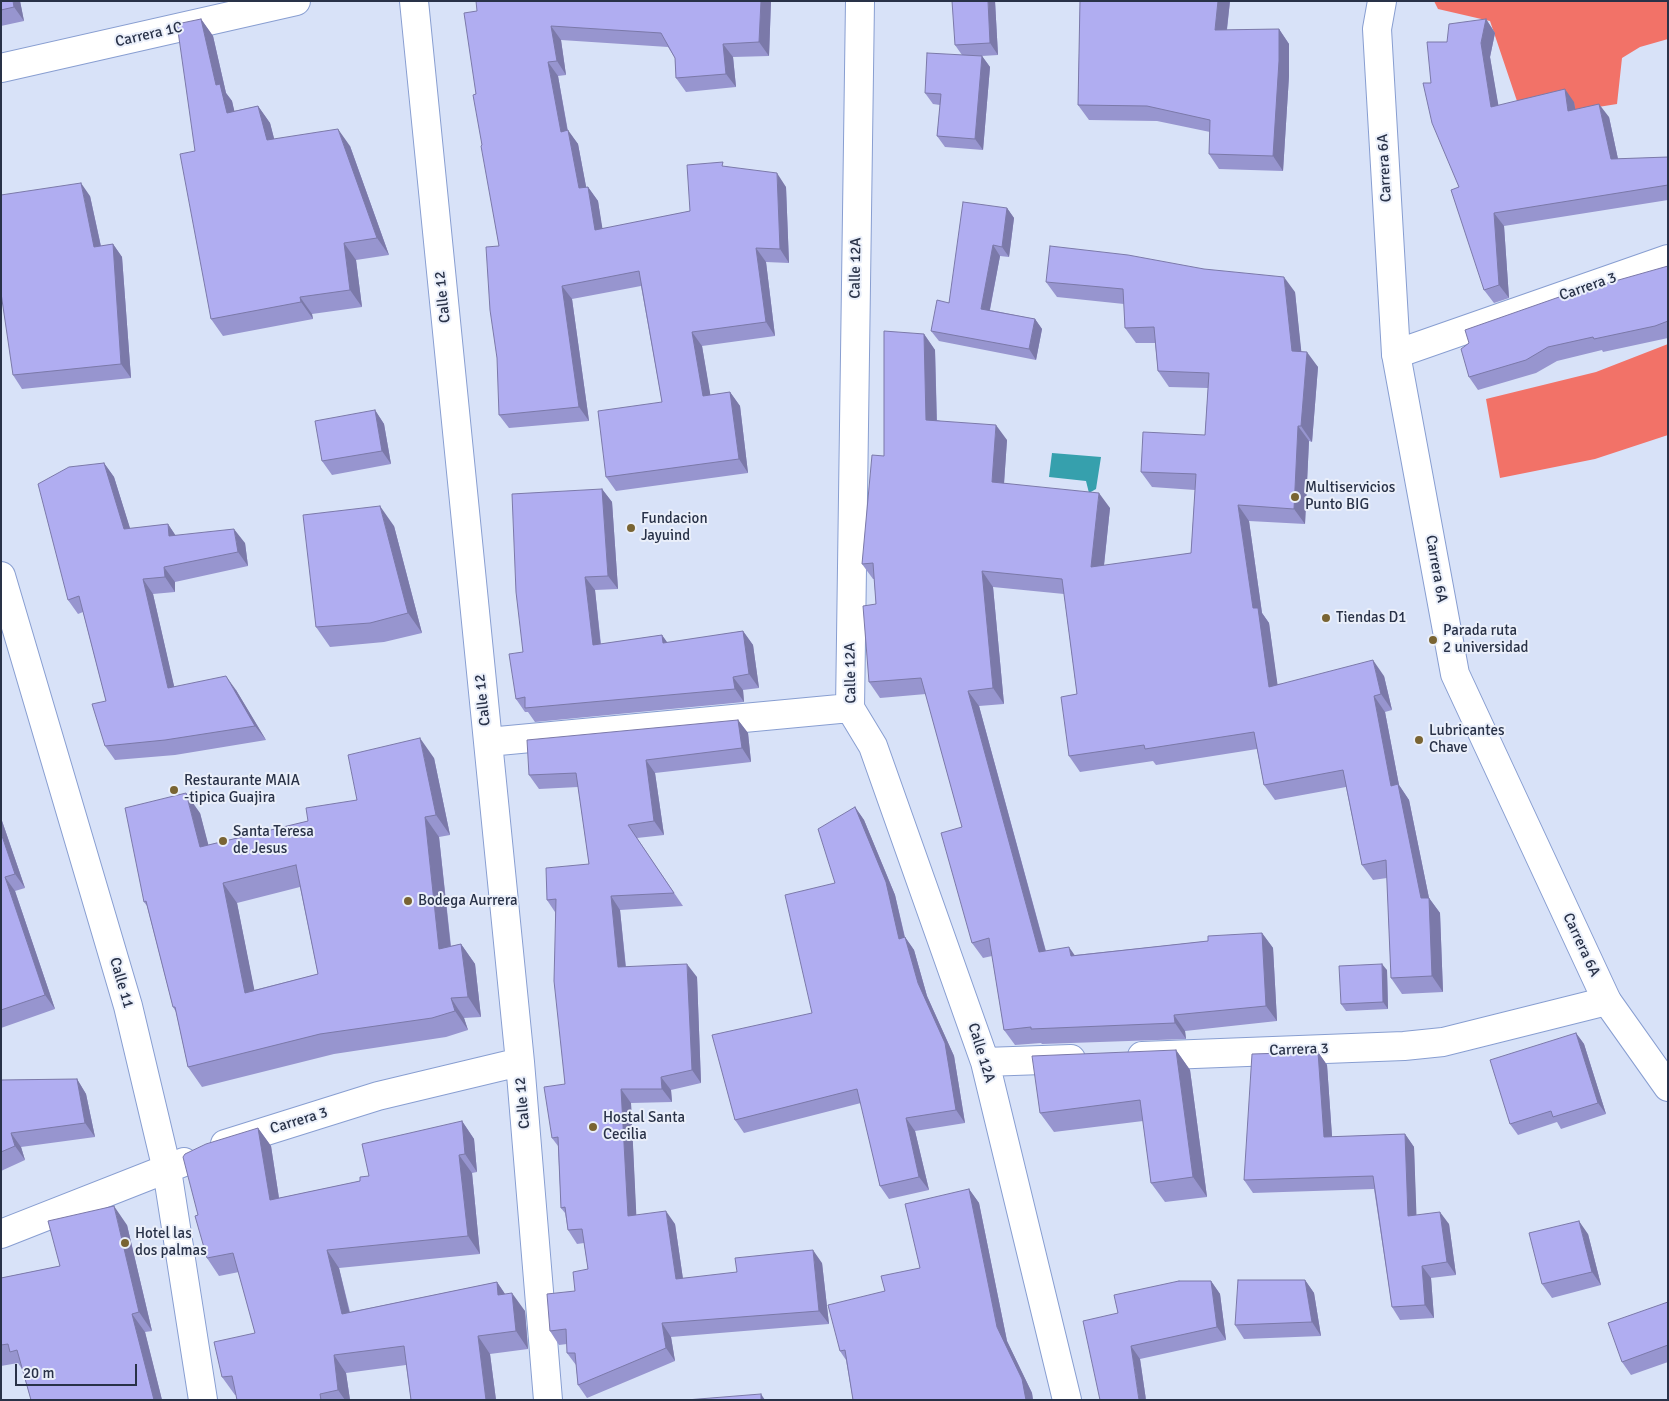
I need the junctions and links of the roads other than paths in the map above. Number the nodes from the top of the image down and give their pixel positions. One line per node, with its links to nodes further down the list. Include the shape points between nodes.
1 (296, 1): 5 (main road, Carrera 1C)
2 (414, 1): 10 (main road, Calle 12)
3 (860, 1): 9 (main road, Calle 12A)
4 (1382, 1): 7 (main road, Carrera 6A, via 1378,29)
5 (1, 68)
6 (1668, 259): 7 (main road, Carrera 3)
7 (1396, 354): 11 (main road, Carrera 6A, via 1455,674)
8 (1, 576): 15 (main road, Calle 11, via 128,1006)
9 (850, 708): 10 (main road); 13 (main road, Calle 12A, via 873,746)
10 (488, 742): 12 (main road, Calle 12)
11 (1607, 1001): 13 (main road, Carrera 3, via 1433,1043 1404,1046); 14 (main road, Carrera 6A)
12 (520, 1062): 15 (main road, Carrera 3, via 378,1096 213,1148); 18 (main road, Calle 12)
13 (985, 1062): 19 (main road, Calle 12A)
14 (1668, 1087)
15 (167, 1170): 16 (main road, Carrera 3); 17 (main road, Calle 11)
16 (1, 1234)
17 (203, 1400)
18 (548, 1400)
19 (1067, 1400)

